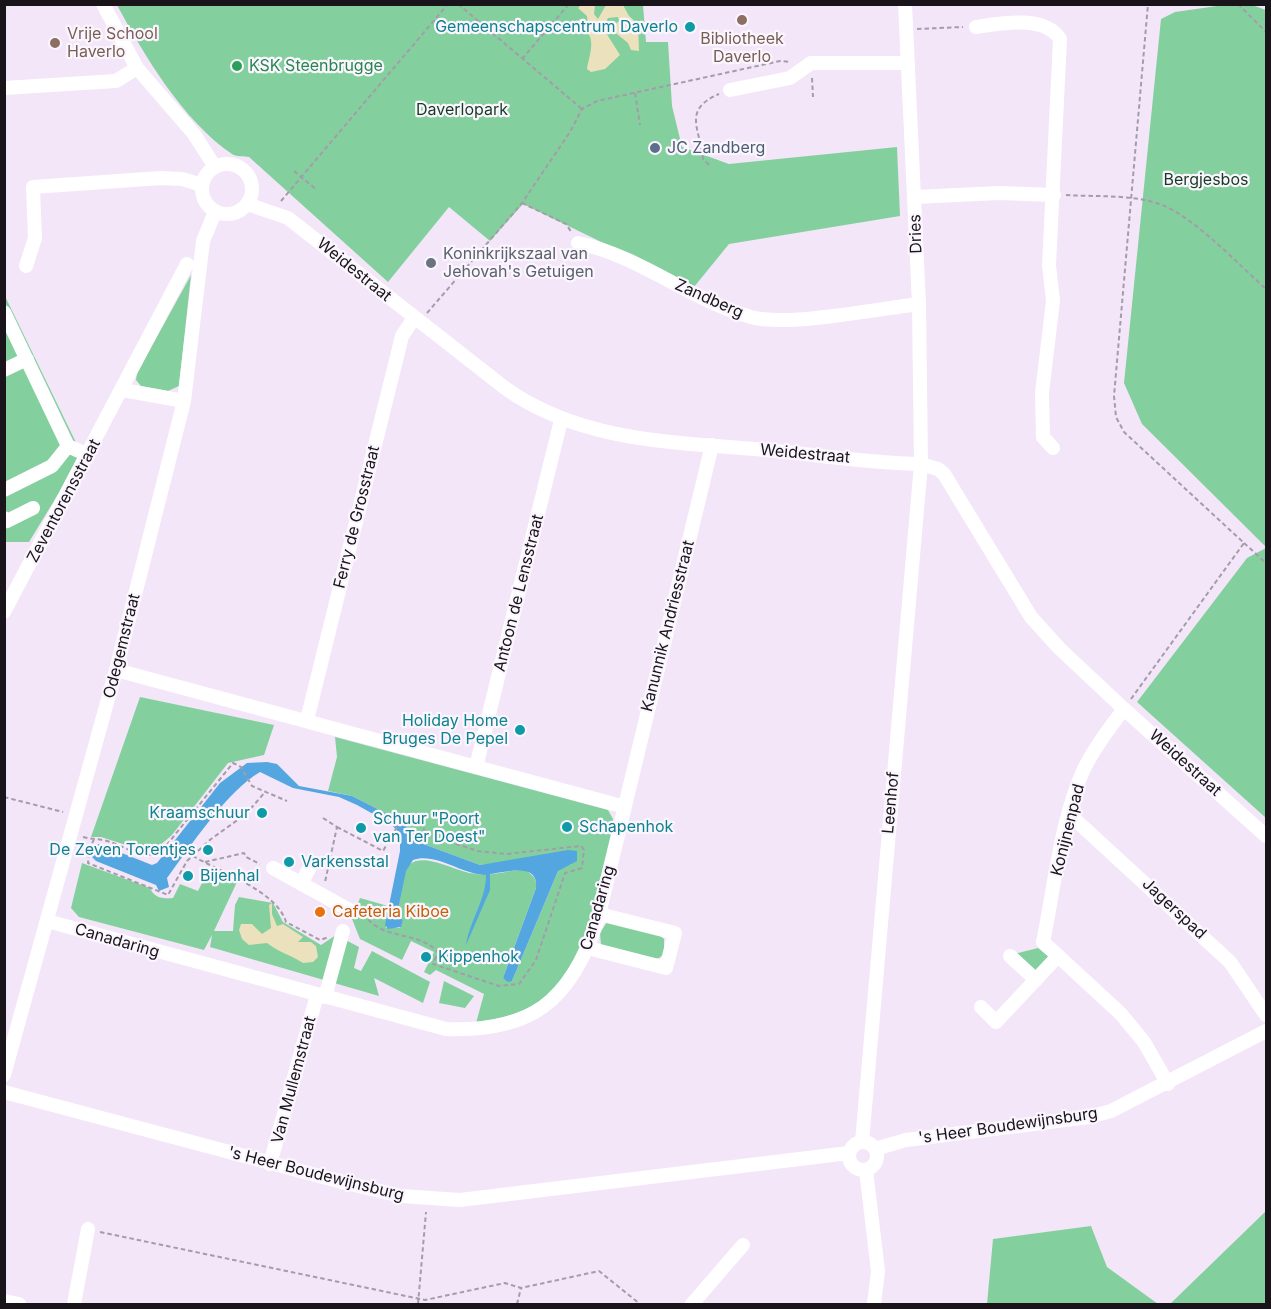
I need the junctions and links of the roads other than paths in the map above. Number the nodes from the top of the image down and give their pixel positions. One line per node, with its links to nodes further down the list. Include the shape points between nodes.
1 (103, 4): 5 (street)
2 (905, 4): 4 (street, Dries)
3 (976, 27): 10 (street, via 1001,23 1038,25 1048,27 1060,39)
4 (908, 63): 7 (street, via 811,63 790,78); 11 (street, Dries)
5 (137, 68): 6 (street, via 116,81); 8 (street, via 194,134)
6 (4, 88)
7 (730, 90)
8 (215, 167): 9 (street); 12 (street, via 234,165 246,173 252,185)
9 (202, 184): 13 (street, via 207,205); 16 (street, via 161,178 33,187 35,238)
10 (1054, 195): 11 (street); 27 (street, via 1049,265 1053,302 1042,393 1043,437)
11 (915, 197): 17 (street, Dries)
12 (247, 204): 13 (street, via 235,213); 19 (street, Weidestraat, via 288,218)
13 (215, 212): 23 (street, Odegemstraat, via 203,241)
14 (578, 243): 17 (street, Zandberg, via 602,248 753,318 773,321)
15 (188, 264): 22 (street, Zeventorensstraat)
16 (26, 266)
17 (919, 304): 29 (street, Dries)
18 (4, 312): 20 (street)
19 (417, 320): 24 (street, Weidestraat, via 523,401); 36 (street, Ferry de Grosstraat, via 402,336)
20 (27, 359): 21 (street); 26 (street)
21 (4, 370)
22 (123, 390): 23 (street); 28 (street, Zeventorensstraat)
23 (184, 401): 34 (street, Odegemstraat)
24 (561, 420): 25 (street, Weidestraat, via 621,436); 37 (street, Antoon de Lensstraat)
25 (712, 445): 29 (street, Weidestraat); 38 (street, Kanunnik Andriesstraat)
26 (68, 446): 28 (street); 30 (street, via 52,466)
27 (1053, 448)
28 (88, 455): 33 (street, Zeventorensstraat)
29 (921, 464): 35 (street, Weidestraat, via 944,474 1031,617); 59 (street, Leenhof)
30 (4, 490)
31 (33, 508): 32 (street, via 6,521)
32 (4, 518)
33 (4, 612)
34 (116, 670): 36 (street); 46 (street, Odegemstraat)
35 (1124, 709): 39 (street, Konijnenpad, via 1083,771); 40 (street, Weidestraat)
36 (307, 720): 37 (street)
37 (476, 767): 38 (street)
38 (625, 807): 45 (street, Canadaring)
39 (1069, 814): 50 (street, Konijnenpad, via 1043,942); 54 (street, Jagerspad, via 1230,962)
40 (1266, 836)
41 (311, 865): 43 (street)
42 (273, 868): 43 (street)
43 (301, 884): 44 (street)
44 (357, 912)
45 (599, 914): 48 (street, Canadaring); 48 (street, via 675,933 666,968)
46 (47, 921): 52 (street, Canadaring); 56 (street, Odegemstraat)
47 (344, 931): 52 (street, Van Mullemstraat)
48 (588, 948): 52 (street, Canadaring, via 564,988 549,1003 520,1020 498,1027 446,1029)
49 (1010, 956): 51 (street)
50 (1058, 956): 51 (street); 57 (street, Konijnenpad, via 1121,1014 1144,1042)
51 (1036, 980): 53 (street, via 996,1022)
52 (321, 996): 62 (street, Van Mullemstraat)
53 (981, 1007)
54 (1266, 1014)
55 (1266, 1031): 57 (street, 's Heer Boudewijnsburg)
56 (4, 1075)
57 (1168, 1084): 60 (street, 's Heer Boudewijnsburg, via 1089,1117 906,1140)
58 (4, 1092): 62 (street, 's Heer Boudewijnsburg)
59 (862, 1142): 60 (street); 61 (street)
60 (875, 1149): 63 (street, via 875,1164)
61 (849, 1153): 62 (street, 's Heer Boudewijnsburg, via 460,1200 401,1196); 63 (street, via 854,1167)
62 (270, 1164)
63 (866, 1170): 70 (street, via 878,1271)
64 (88, 1229): 68 (street)
65 (743, 1245): 69 (street)
66 (4, 1301): 67 (street)
67 (19, 1305)
68 (74, 1305)
69 (692, 1305)
70 (874, 1305)

